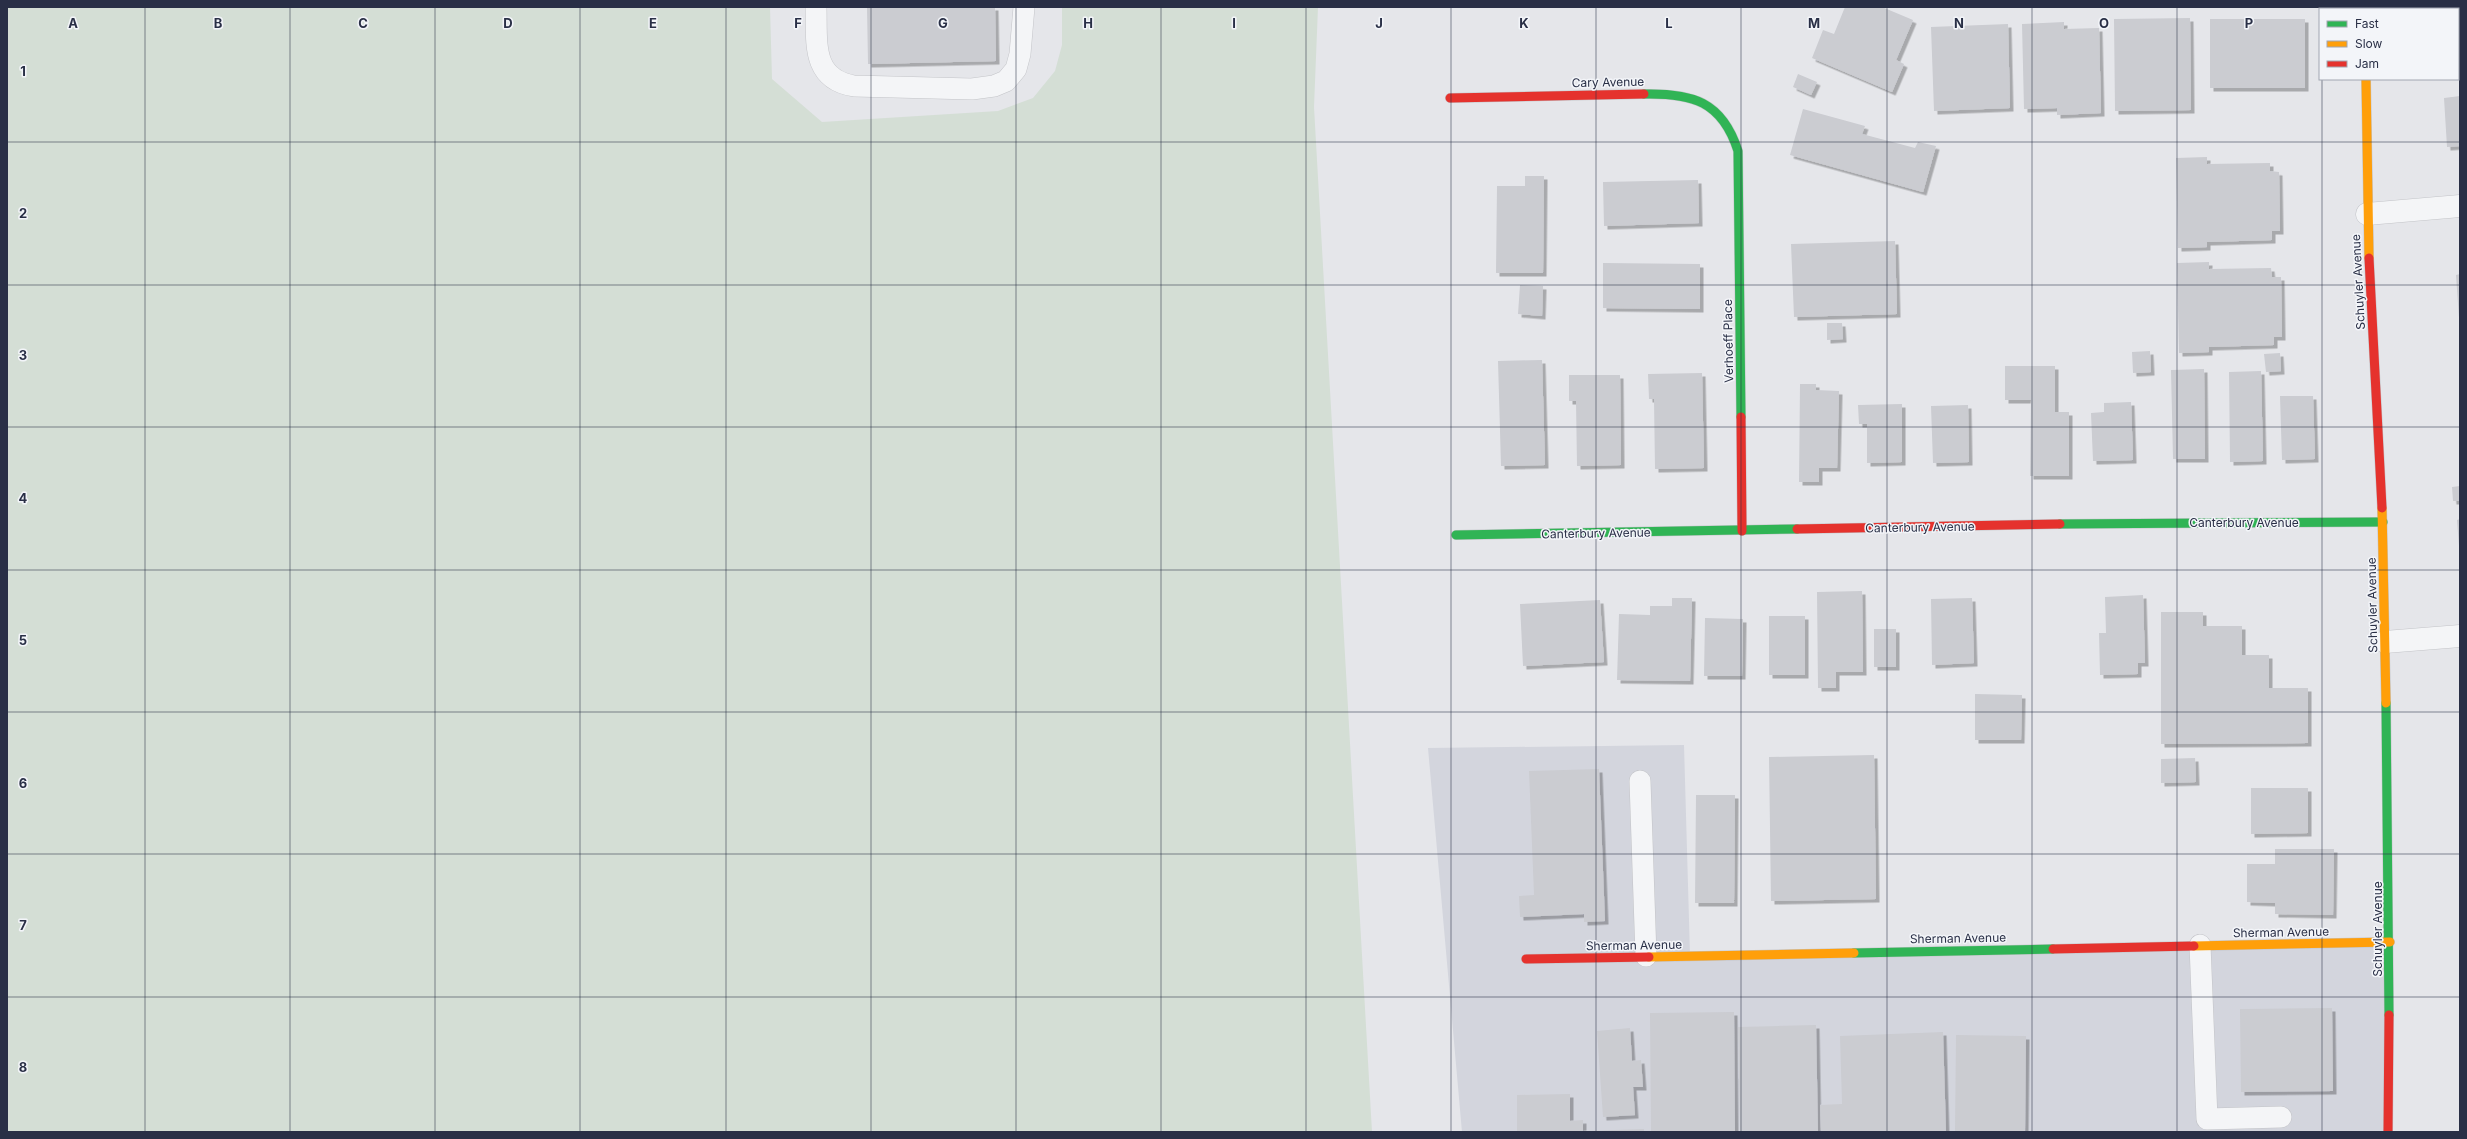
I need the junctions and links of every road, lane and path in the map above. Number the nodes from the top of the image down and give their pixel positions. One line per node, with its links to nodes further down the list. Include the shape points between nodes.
1 (816, 7): 2 (lane, via 817,48 822,65 828,76 839,84 972,89 994,86 1006,81 1016,69 1020,54)
2 (1024, 7)
3 (2366, 80): 7 (street, Schuyler Avenue)
4 (1450, 98): 5 (street, Cary Avenue, via 1673,93 1694,98 1713,108 1726,120 1734,135)
5 (1738, 151): 9 (street, Verhoeff Place)
6 (2460, 206): 7 (street)
7 (2367, 214): 8 (street, Schuyler Avenue)
8 (2383, 522): 9 (street, Canterbury Avenue, via 2153,521); 12 (street, Schuyler Avenue)
9 (1742, 531): 10 (street, Canterbury Avenue)
10 (1456, 534)
11 (2460, 636): 12 (street)
12 (2385, 642): 14 (street, Schuyler Avenue)
13 (1640, 781): 16 (lane)
14 (2390, 942): 15 (street, Sherman Avenue); 19 (street, Schuyler Avenue)
15 (2200, 945): 16 (street, Sherman Avenue); 18 (lane, via 2207,1119)
16 (1646, 956): 17 (street, Sherman Avenue)
17 (1526, 959)
18 (2281, 1117)
19 (2388, 1132)

